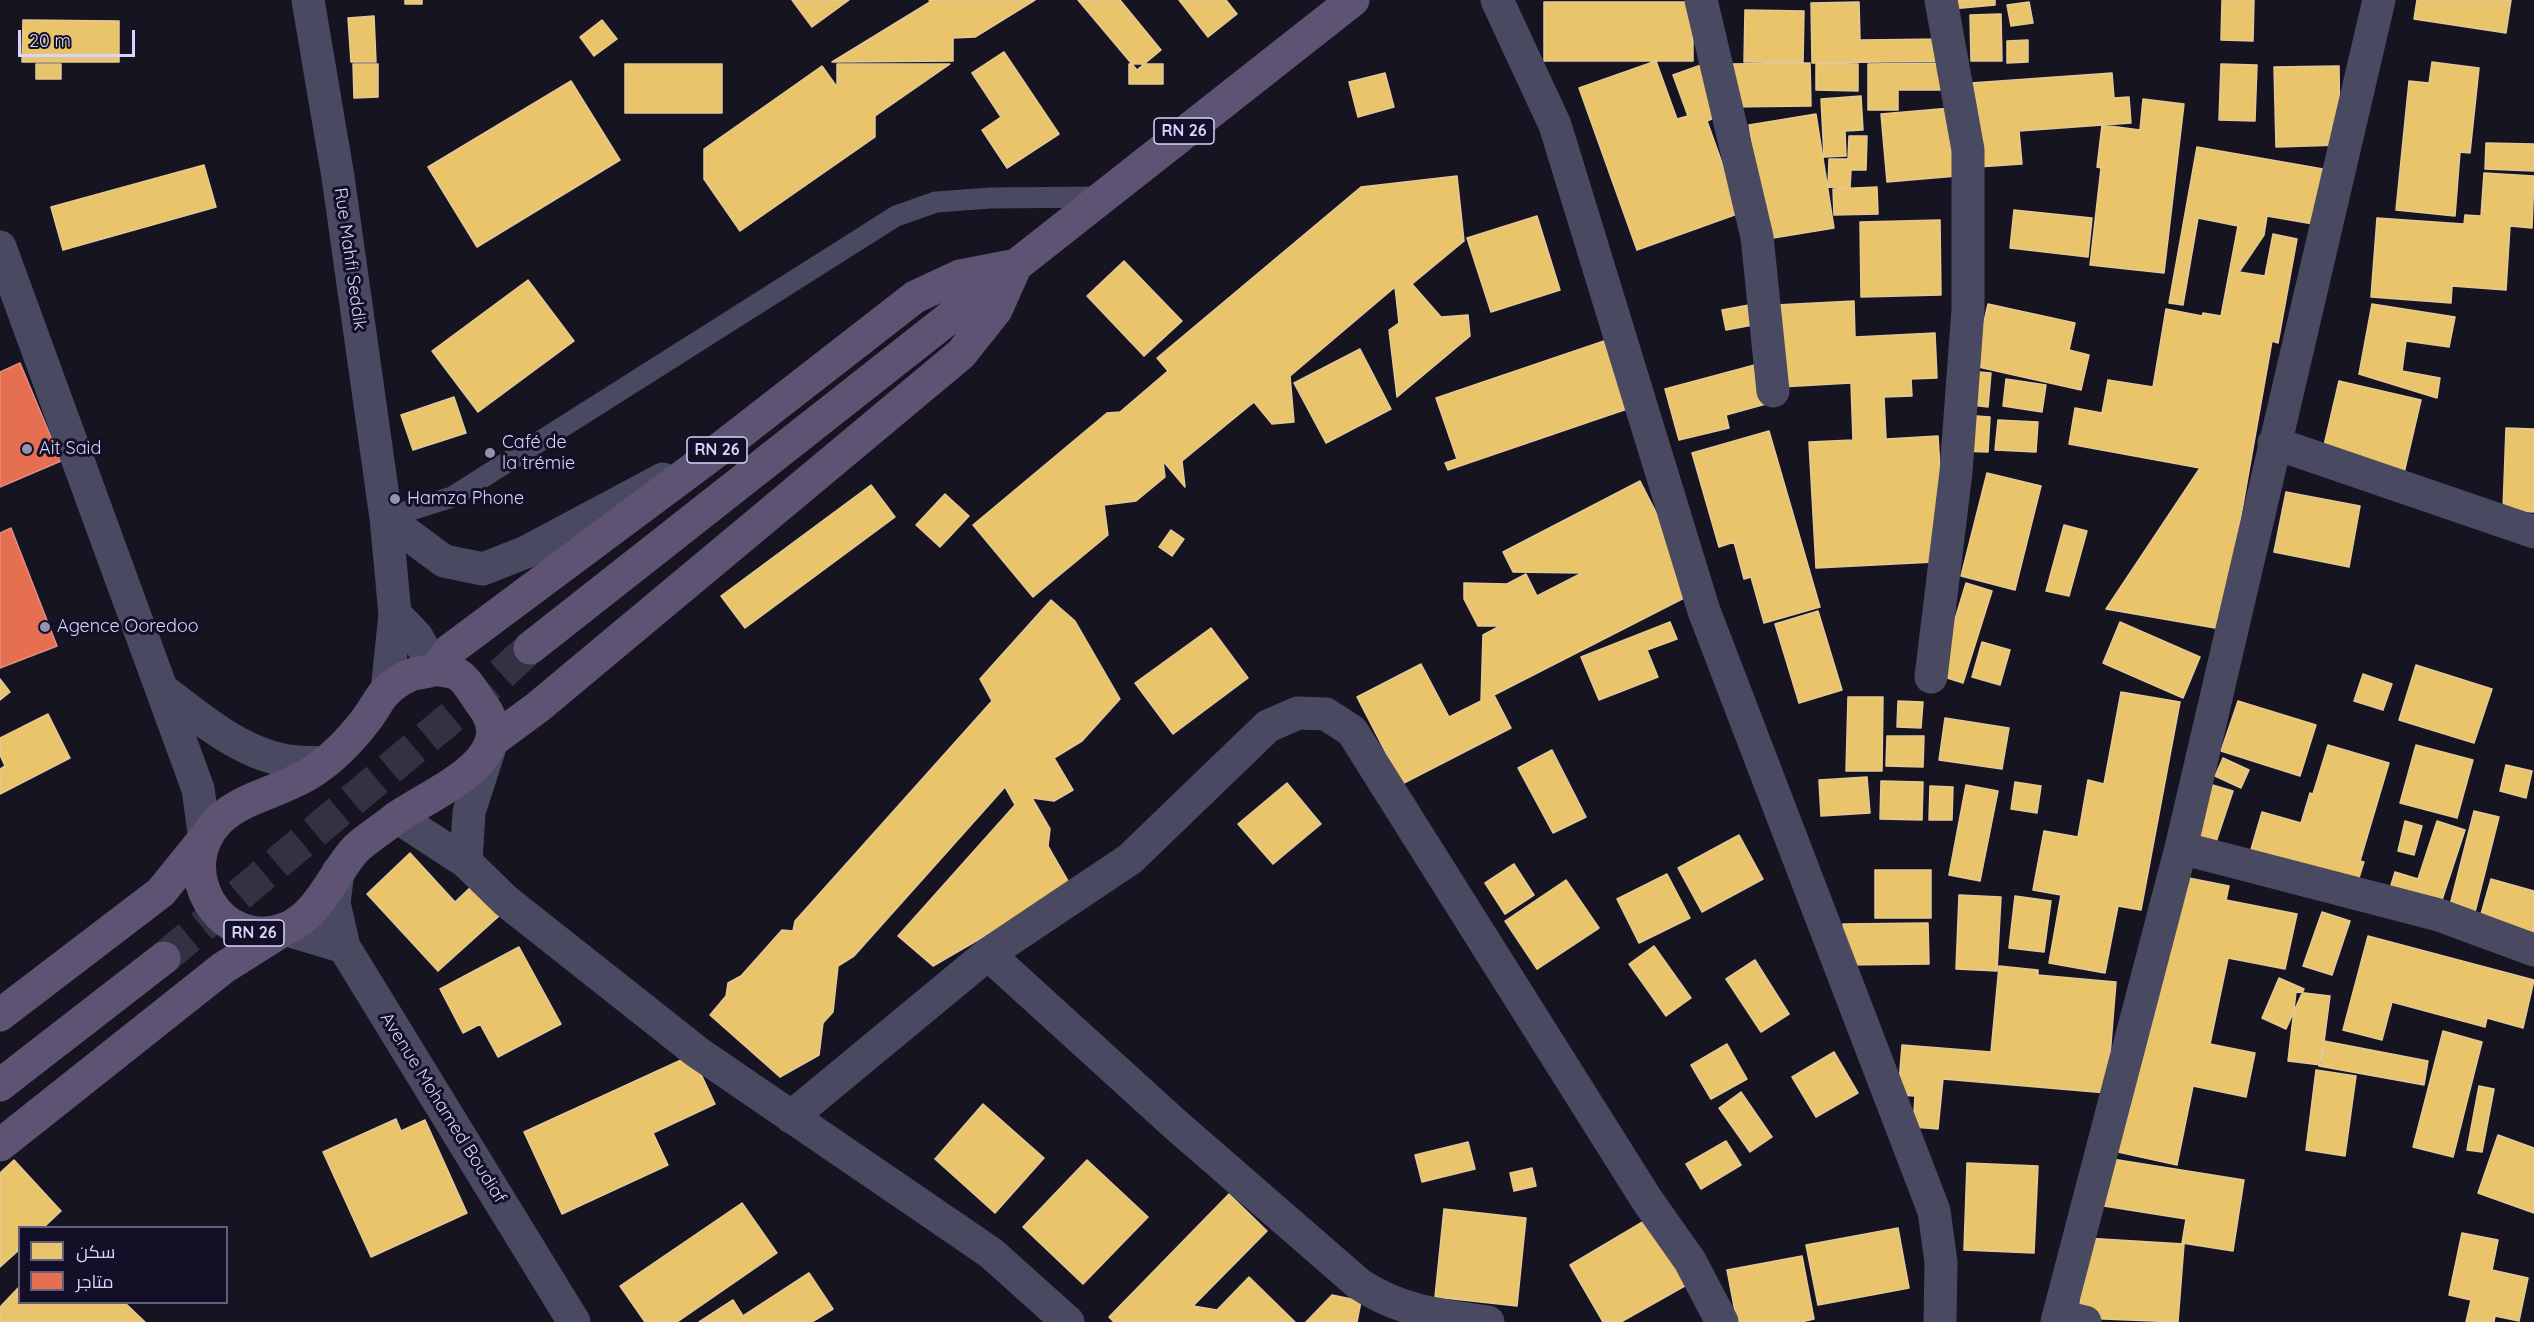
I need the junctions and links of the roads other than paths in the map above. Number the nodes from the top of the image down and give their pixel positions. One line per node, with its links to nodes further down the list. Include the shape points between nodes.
1 (308, 0): 13 (street, Rue Mahfi Seddik, via 339,177)
2 (1353, 0): 7 (main road, RN 26)
3 (1497, 0): 42 (street, via 1555,125 1704,611 1934,1211 1941,1262)
4 (1701, 0): 10 (street, via 1757,237)
5 (1941, 0): 18 (street, via 1968,150 1968,309 1956,471)
6 (2379, 0): 11 (street)
7 (1101, 197): 9 (main road, RN 26); 13 (lane, via 936,202 896,216 453,497)
8 (0, 247): 19 (street)
9 (1017, 265): 12 (main road, RN 26, via 960,276 915,297); 16 (main road, RN 26); 21 (main road, RN 26, via 996,310 961,354 538,707)
10 (1773, 391)
11 (2274, 443): 14 (street); 25 (street)
12 (717, 451): 13 (street, via 526,552 483,569 444,561); 17 (main road, RN 26, via 450,650)
13 (386, 518): 15 (street, Rue Mahfi Seddik)
14 (2534, 532)
15 (395, 614): 17 (street, via 417,637); 20 (street, Rue Mahfi Seddik)
16 (530, 648)
17 (435, 669): 20 (main road, RN 26, via 412,674); 21 (main road, via 459,675 490,715)
18 (1931, 677)
19 (163, 690): 22 (street, via 252,750 283,760); 24 (street, via 198,789)
20 (387, 691): 22 (main road, RN 26, via 340,752)
21 (492, 741): 23 (main road, RN 26, via 459,781); 26 (street, via 469,812)
22 (324, 763): 24 (main road, RN 26, via 308,775 240,804 219,820)
23 (397, 817): 26 (street); 27 (main road, RN 26, via 355,849)
24 (205, 838): 28 (main road, RN 26, via 198,864 201,885 213,910 228,924 251,933); 33 (main road, RN 26, via 161,892)
25 (2181, 848): 30 (street, via 2439,915); 37 (street)
26 (466, 862): 35 (street, via 506,901 697,1052)
27 (338, 872): 28 (main road, RN 26, via 319,901); 29 (street, Avenue Mohamed Boudiaf, via 334,903)
28 (284, 929): 29 (street); 36 (main road, RN 26, via 224,968)
29 (344, 947): 38 (street, Avenue Mohamed Boudiaf)
30 (2534, 950)
31 (988, 954): 35 (street); 40 (street, via 1359,1284 1381,1299 1418,1312); 41 (street, via 1130,859 1268,726 1299,713 1326,714 1352,731 1647,1200 1690,1261)
32 (164, 958): 34 (main road)
33 (0, 1015)
34 (0, 1085)
35 (791, 1117): 39 (street, via 991,1253)
36 (0, 1145)
37 (2067, 1320)
38 (574, 1322)
39 (1068, 1322)
40 (1488, 1322)
41 (1722, 1322)
42 (1940, 1322)

